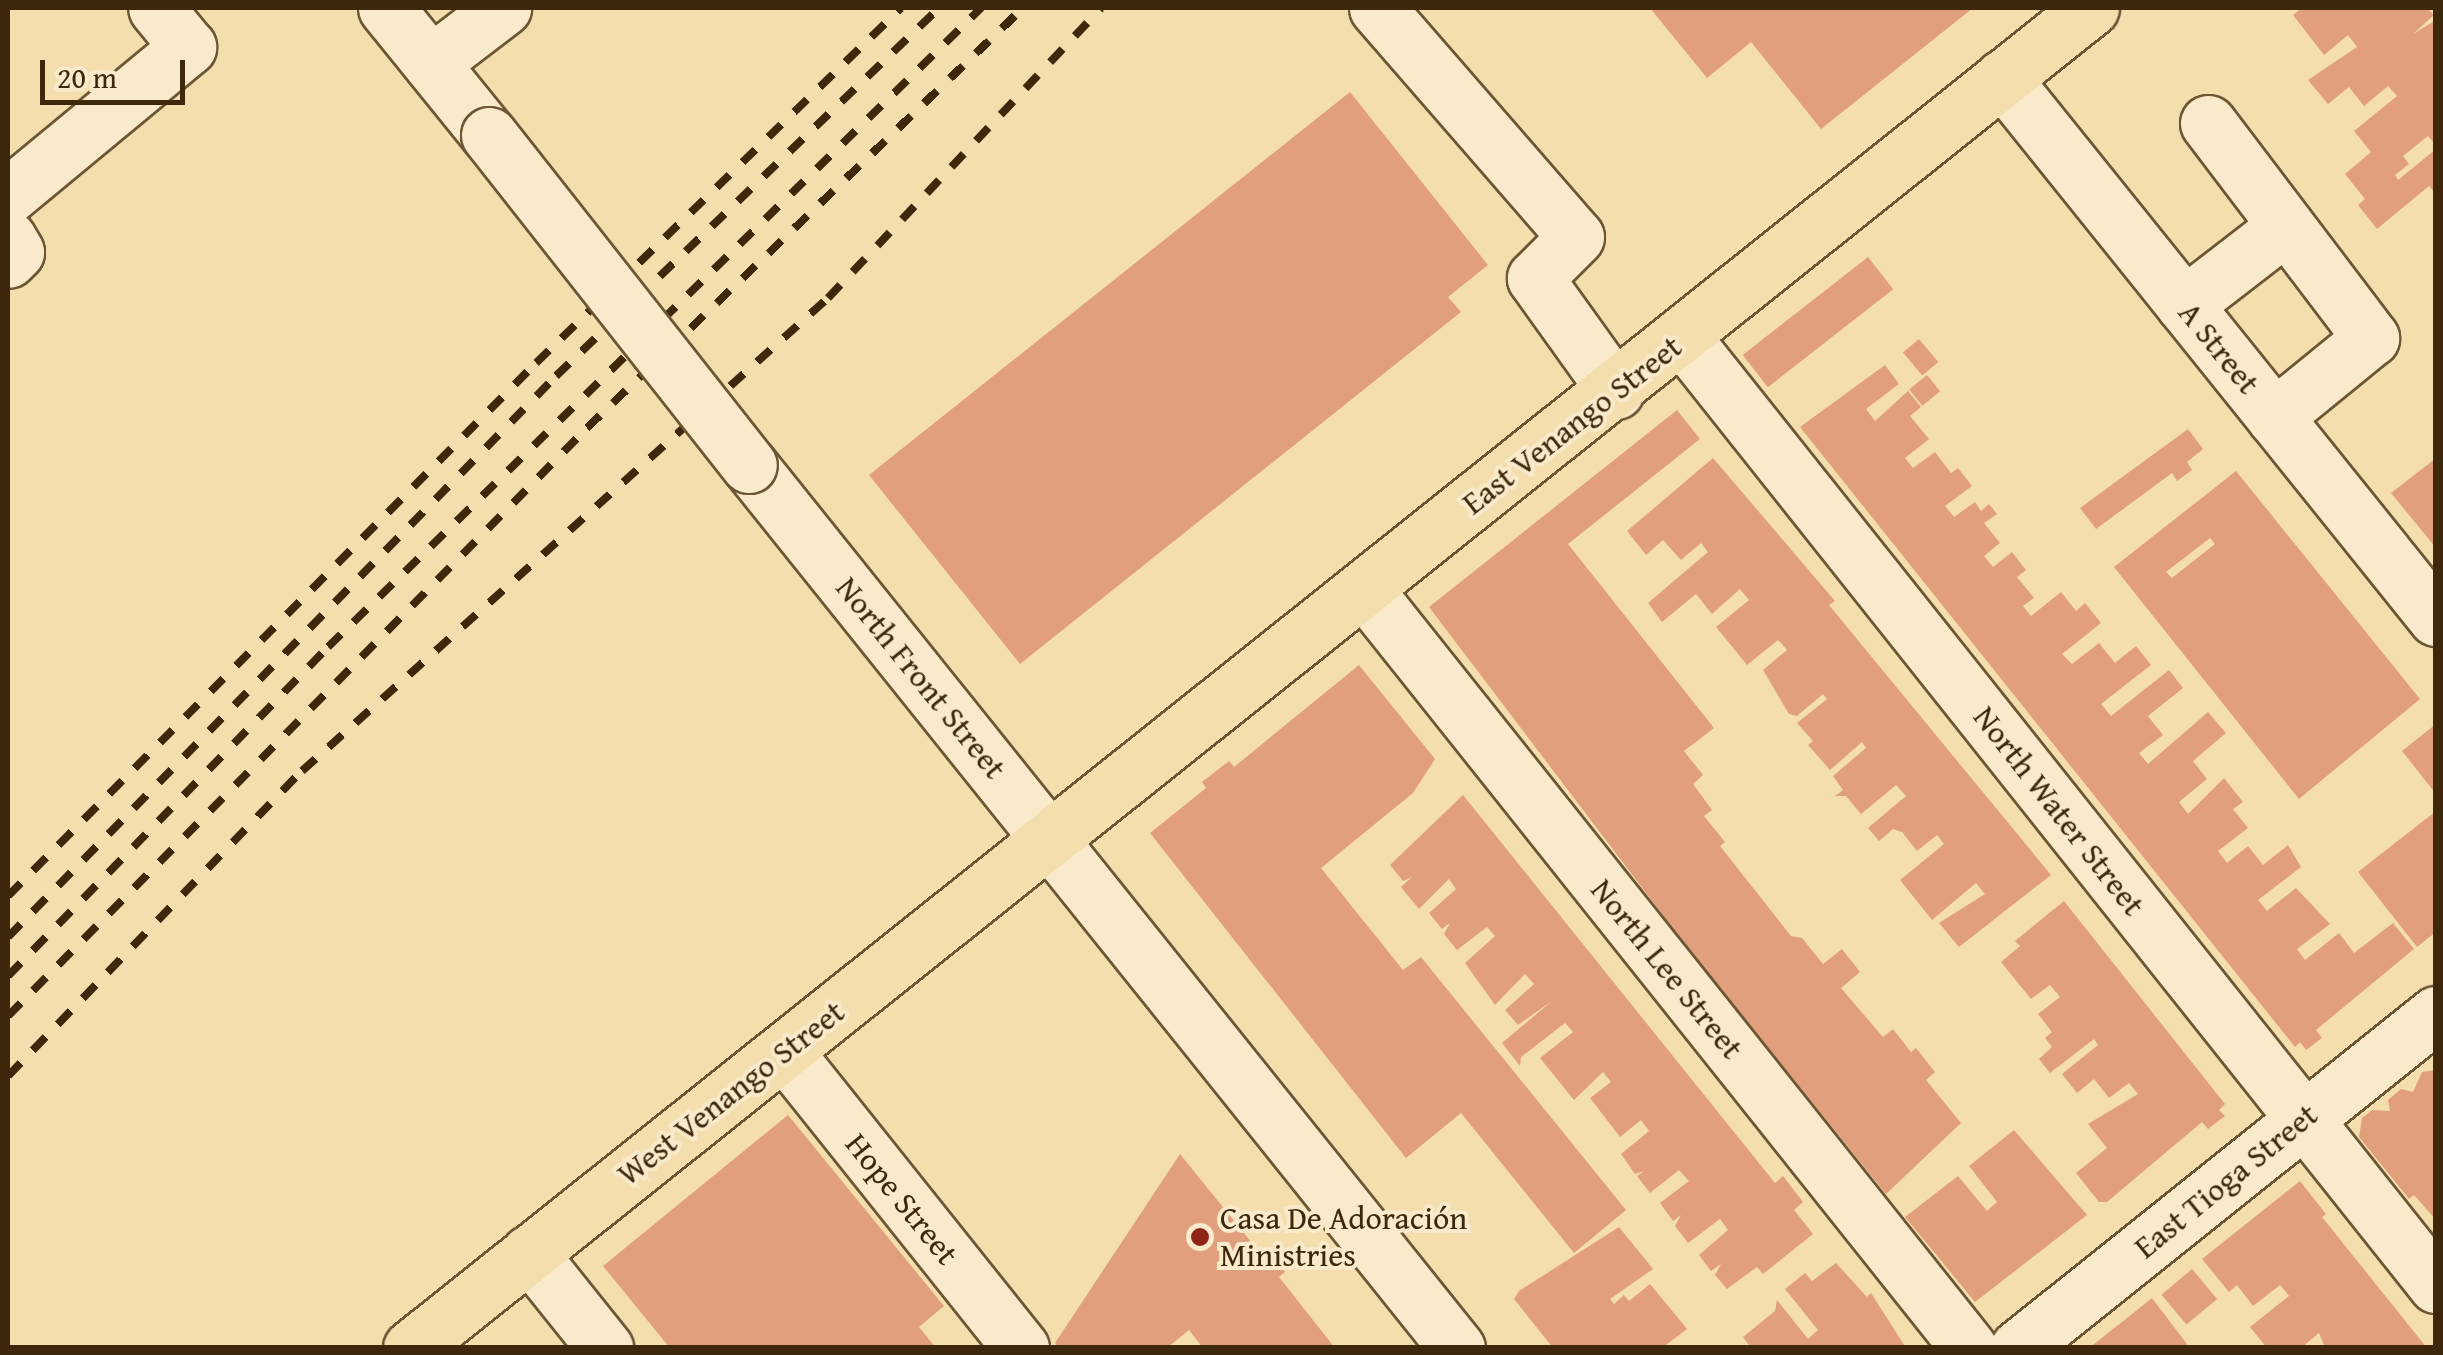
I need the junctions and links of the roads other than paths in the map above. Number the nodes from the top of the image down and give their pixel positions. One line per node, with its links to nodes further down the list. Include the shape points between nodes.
1 (156, 8): 9 (street, via 188,47)
2 (460, 8): 6 (street)
3 (503, 8): 6 (street)
4 (1377, 8): 15 (street, via 1576,236 1535,278)
5 (2091, 8): 7 (main road, East Venango Street)
6 (410, 38): 19 (street, North Front Street, bridge)
7 (2002, 78): 13 (street, A Street); 14 (main road, East Venango Street)
8 (2208, 123): 10 (street)
9 (8, 196)
10 (2286, 227): 13 (street); 16 (street, via 2371,338)
11 (8, 238): 12 (street, via 16,252)
12 (8, 260)
13 (2184, 304): 16 (street, A Street)
14 (1683, 338): 15 (main road, East Venango Street); 22 (street, North Water Street)
15 (1616, 391): 17 (main road, East Venango Street)
16 (2274, 417): 18 (street, A Street)
17 (1365, 590): 19 (main road, East Venango Street); 29 (street, North Lee Street)
18 (2436, 618)
19 (1052, 840): 21 (main road, West Venango Street); 28 (street, North Front Street)
20 (2436, 1014): 22 (street, East Tioga Street)
21 (784, 1051): 23 (main road, West Venango Street); 27 (street, Hope Street)
22 (2304, 1119): 24 (street, North Water Street); 30 (street, East Tioga Street)
23 (529, 1253): 25 (main road, West Venango Street); 26 (street)
24 (2436, 1284)
25 (411, 1348)
26 (604, 1348)
27 (1020, 1348)
28 (1458, 1348)
29 (1969, 1348)
30 (2018, 1348)

